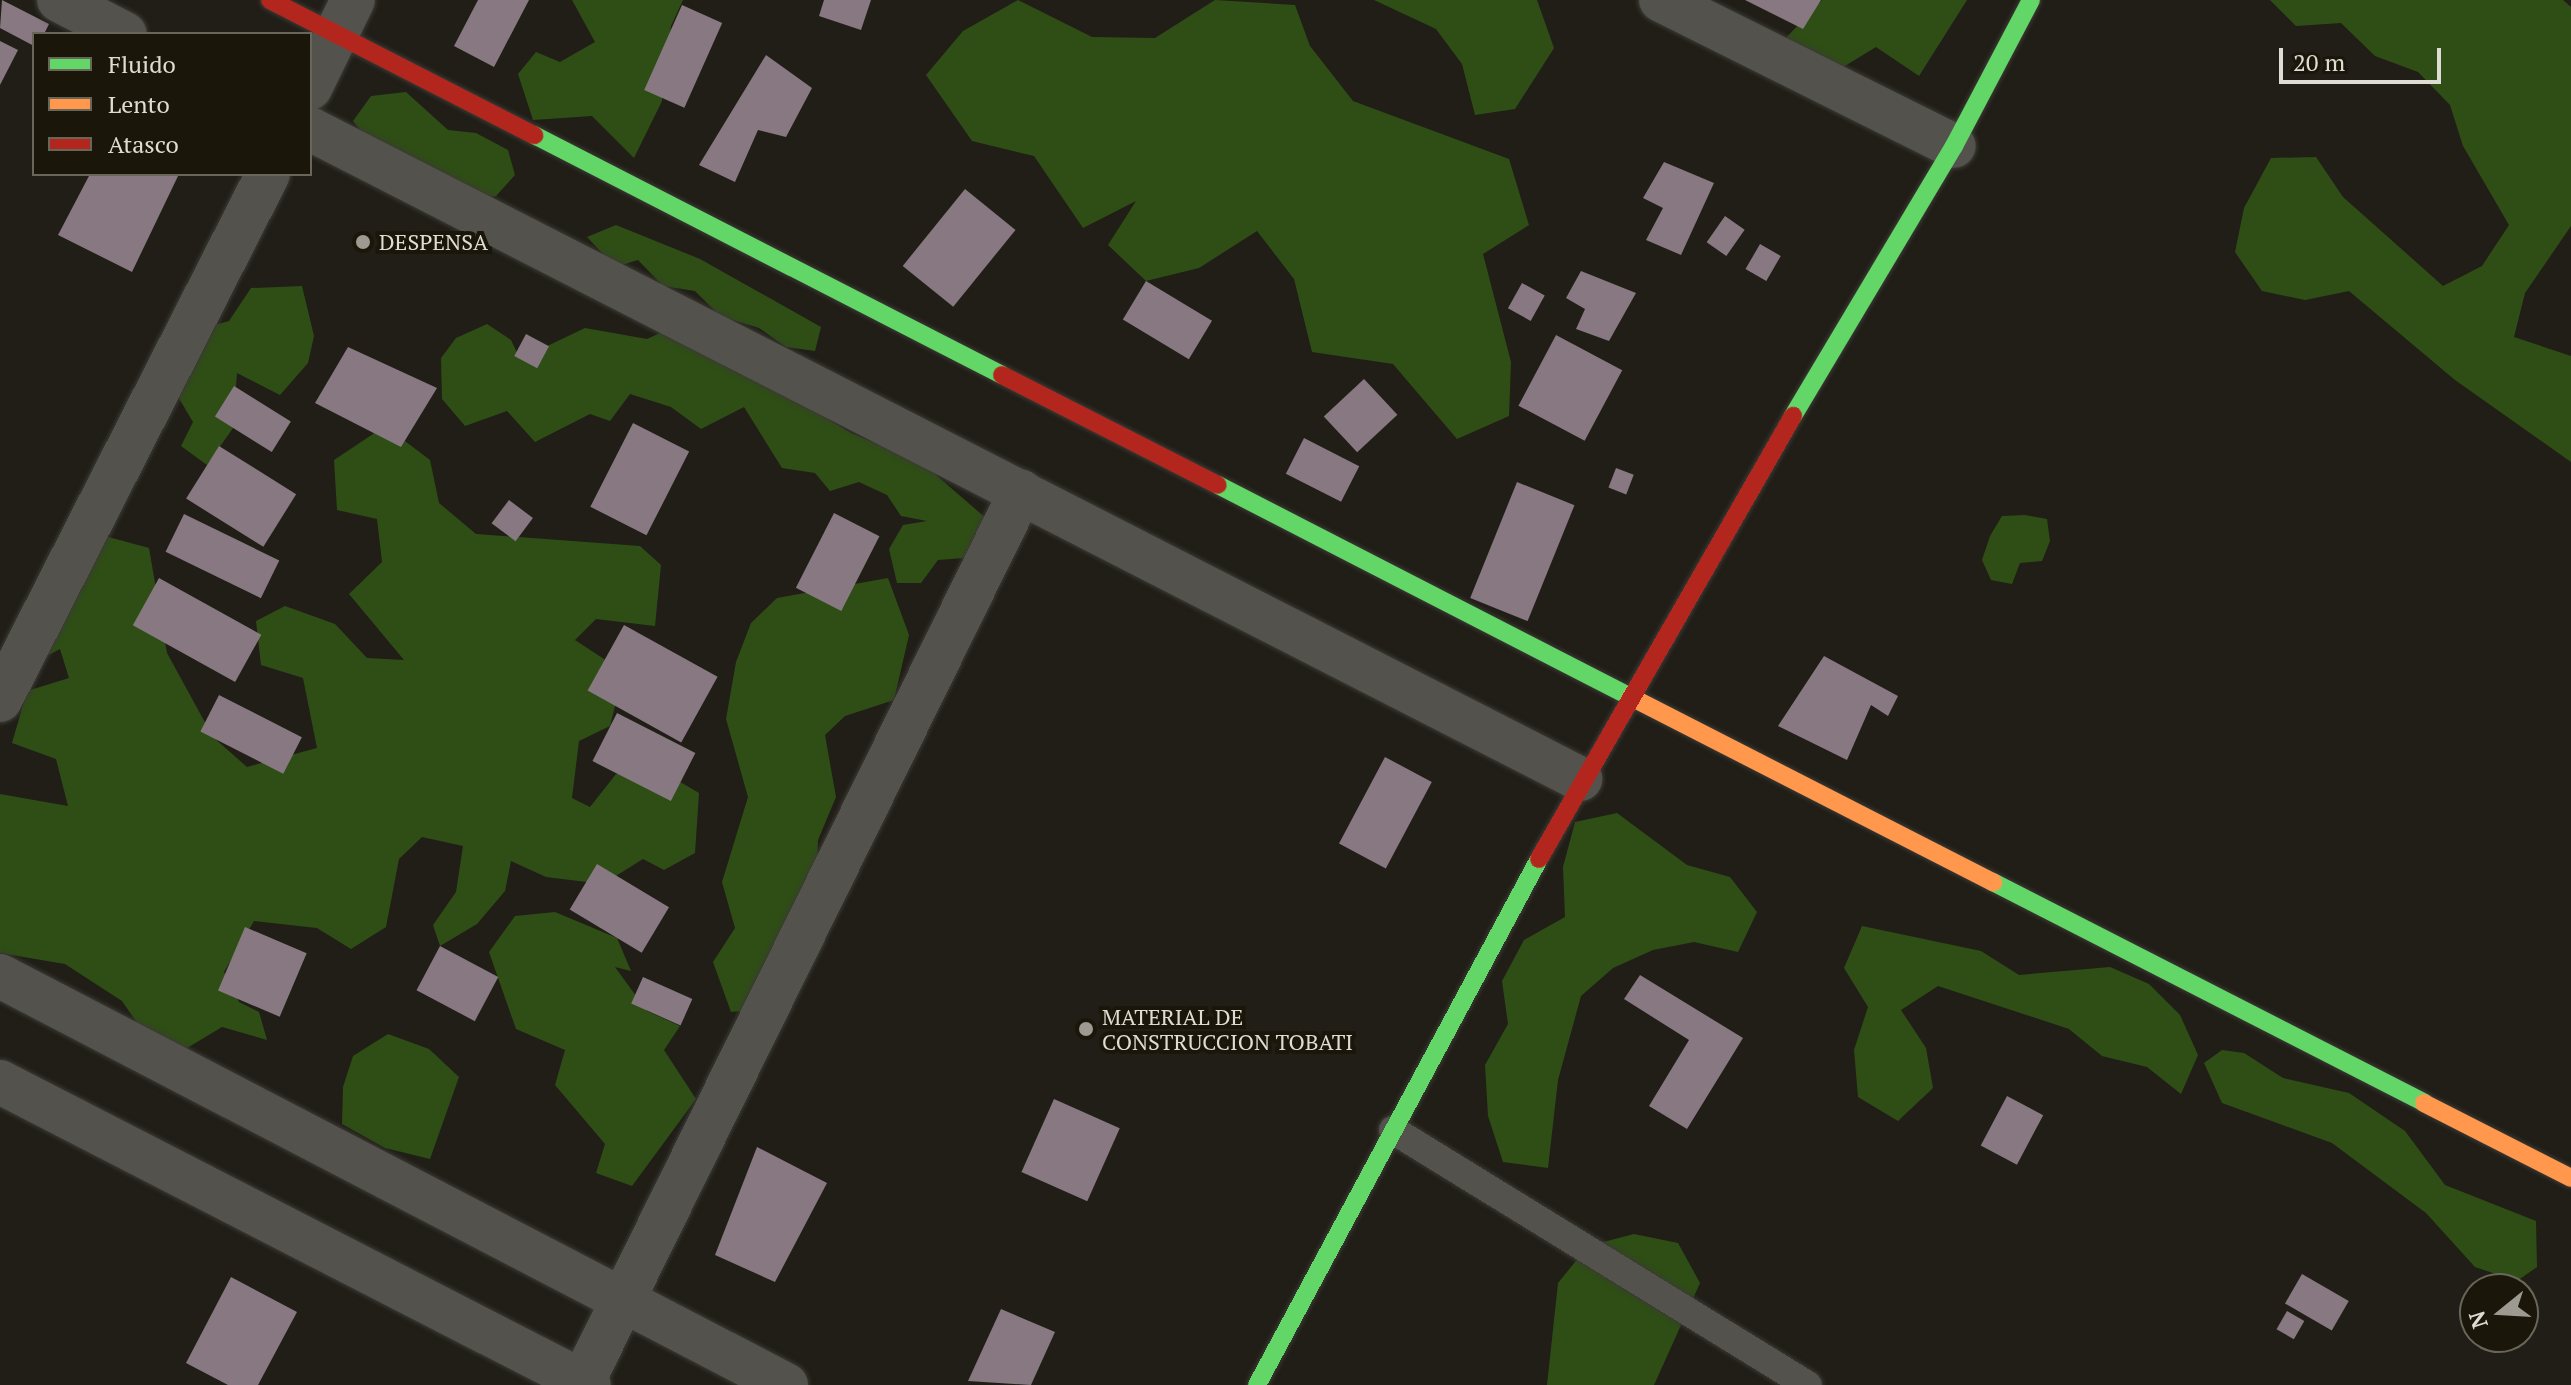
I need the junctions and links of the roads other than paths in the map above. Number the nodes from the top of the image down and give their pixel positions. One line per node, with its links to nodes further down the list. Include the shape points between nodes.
1 (59, 0): 6 (street)
2 (270, 0): 5 (street)
3 (1661, 0): 9 (street)
4 (2031, 0): 9 (street)
5 (344, 17): 7 (street); 12 (street)
6 (121, 32)
7 (312, 84)
8 (312, 130): 11 (street)
9 (1954, 146): 12 (street)
10 (267, 176): 13 (street)
11 (1021, 492): 14 (street); 19 (street)
12 (1627, 694): 14 (street); 18 (street)
13 (0, 700)
14 (1580, 779): 17 (street)
15 (0, 976): 19 (street)
16 (0, 1082): 20 (street)
17 (1393, 1130): 22 (street); 23 (lane)
18 (2571, 1178)
19 (623, 1300): 20 (street); 21 (street)
20 (584, 1384)
21 (786, 1385)
22 (1257, 1385)
23 (1808, 1385)

